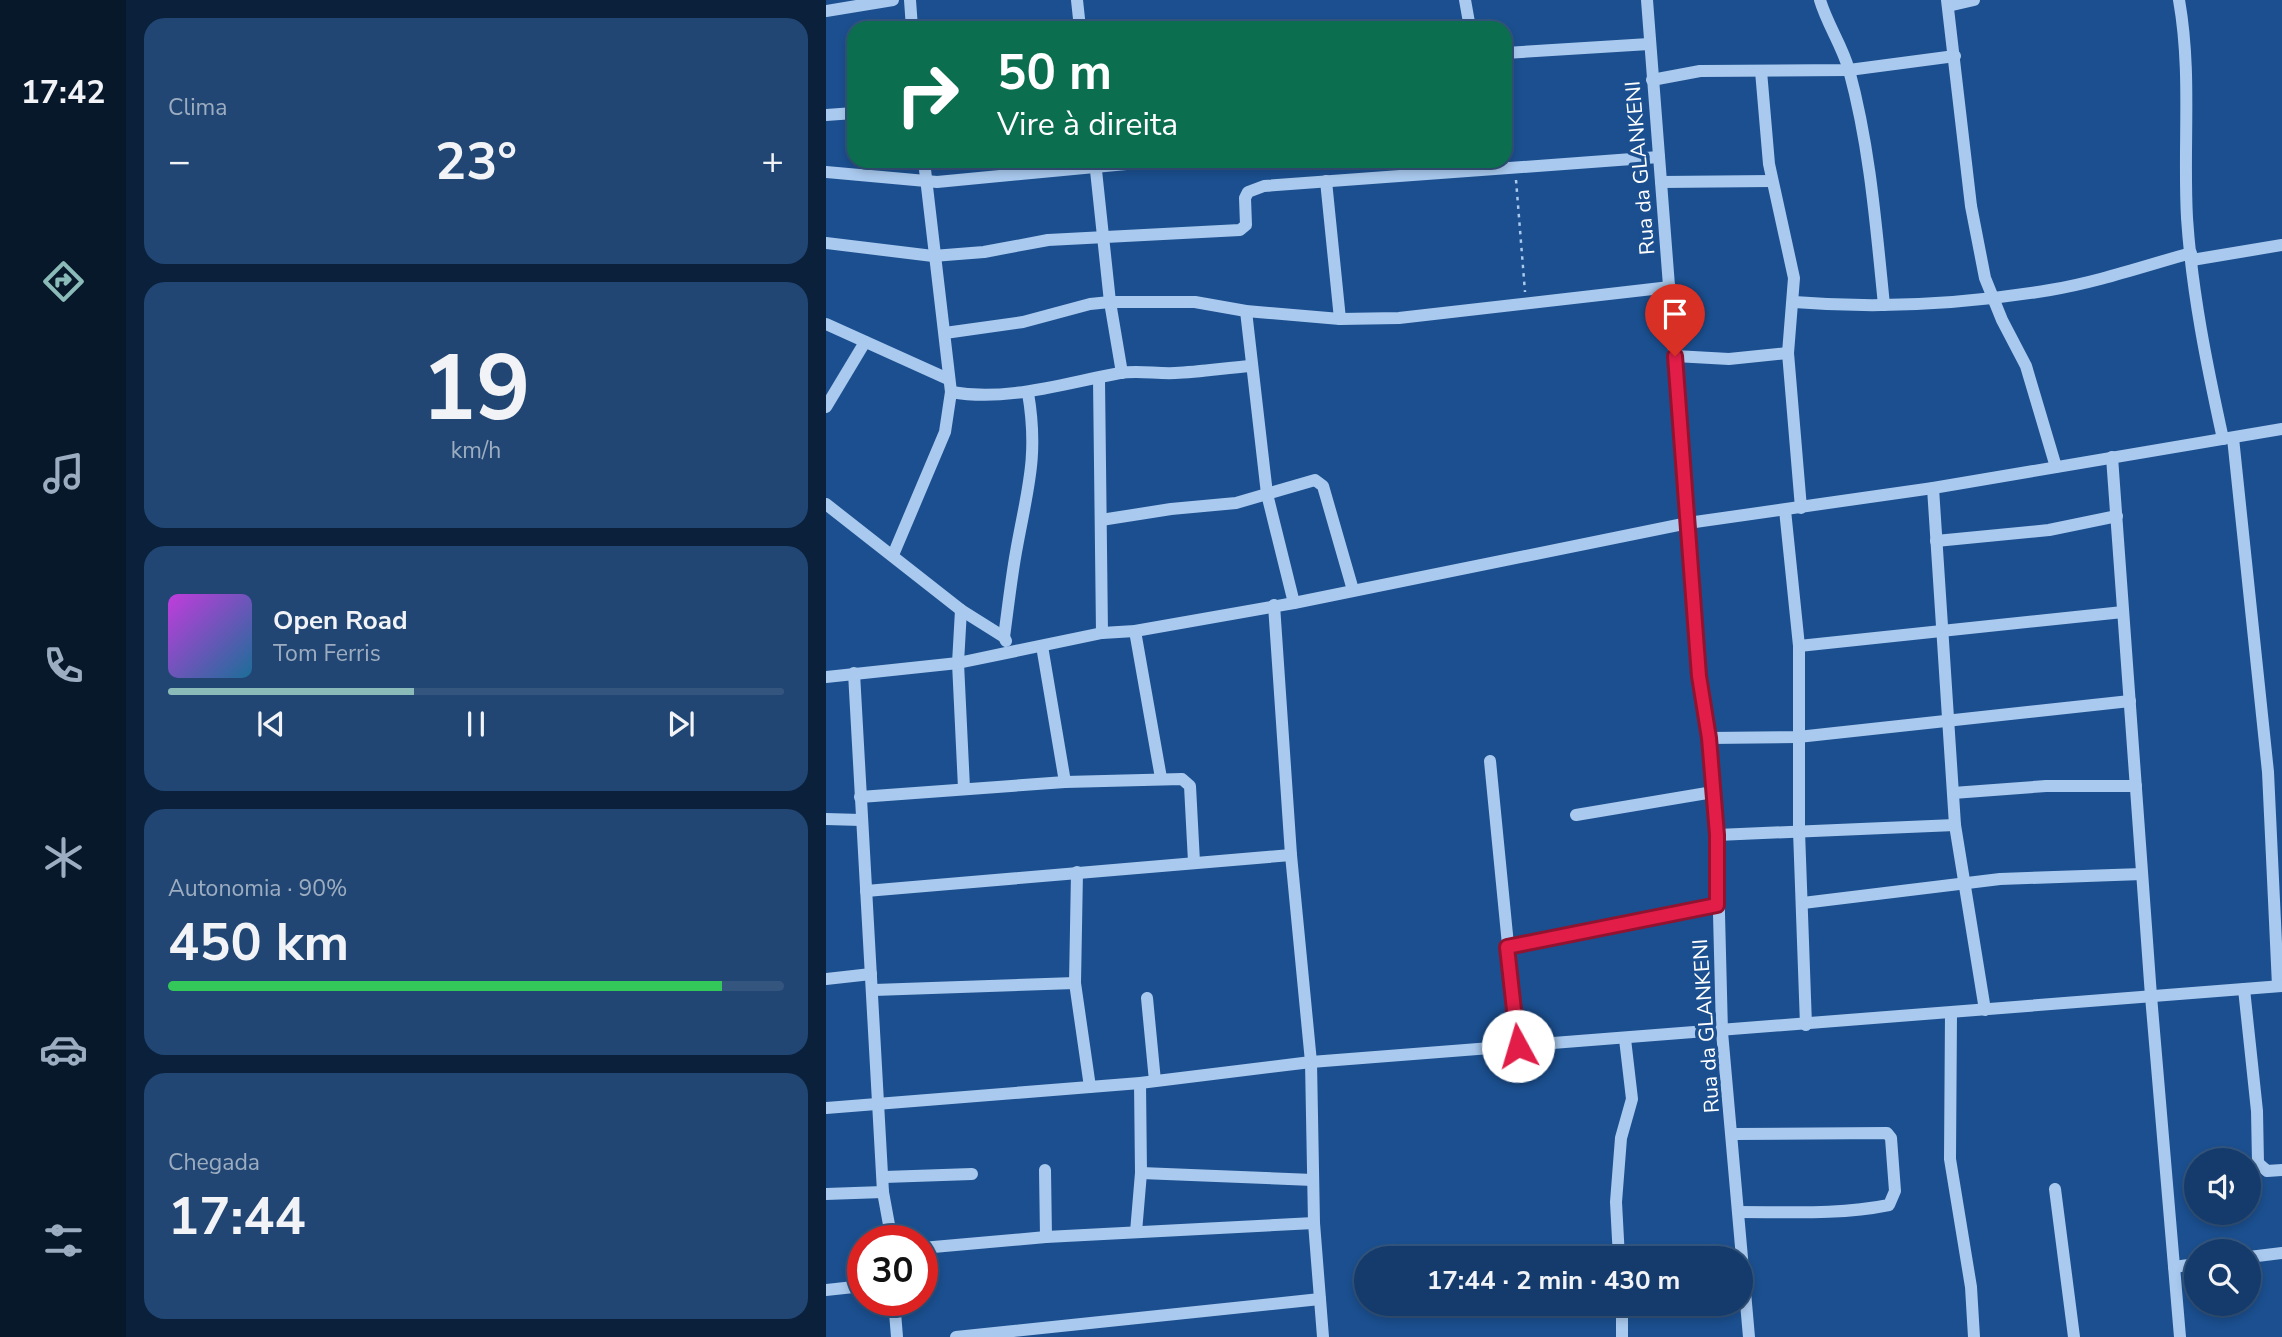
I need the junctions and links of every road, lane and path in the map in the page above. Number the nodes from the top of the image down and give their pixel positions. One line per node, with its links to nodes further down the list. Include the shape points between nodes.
1 (892, 0): 10 (street)
2 (910, 0): 11 (street)
3 (1077, 0): 12 (street)
4 (1465, 0): 13 (street)
5 (1647, 0): 14 (street, Rua da GLANKENI)
6 (1820, 0): 17 (street)
7 (1974, 0): 9 (street)
8 (2179, 0): 38 (street, via 2188,80)
9 (1947, 3): 16 (street)
10 (827, 7)
11 (912, 21)
12 (1079, 21)
13 (1469, 21)
14 (1649, 44): 15 (street); 19 (street, Rua da GLANKENI)
15 (1512, 53)
16 (1955, 56): 17 (street); 40 (street, via 1971,206)
17 (1849, 70): 18 (street); 44 (street, via 1870,170)
18 (1761, 71): 19 (street, via 1700,71); 32 (street)
19 (1652, 80): 22 (street, Rua da GLANKENI)
20 (847, 114): 21 (street)
21 (826, 115)
22 (1659, 157): 24 (street); 33 (street, Rua da GLANKENI)
23 (1512, 167): 24 (street)
24 (1515, 167): 43 (path)
25 (925, 168): 30 (street)
26 (1063, 168): 30 (street, via 992,179)
27 (1096, 168): 34 (street)
28 (1502, 168): 31 (street)
29 (826, 172): 30 (street)
30 (926, 181): 37 (street)
31 (1326, 181): 34 (street, via 1253,188 1245,198 1244,229); 46 (street)
32 (1772, 181): 33 (street); 42 (street, via 1789,253)
33 (1661, 182): 39 (street, Rua da GLANKENI)
34 (1103, 239): 37 (street, via 1048,240); 41 (street)
35 (826, 243): 37 (street)
36 (2282, 245): 38 (street)
37 (933, 256): 48 (street)
38 (2191, 256): 40 (street, via 2053,290); 59 (street, via 2200,333)
39 (1670, 287): 43 (street); 51 (street, Rua da GLANKENI)
40 (1992, 298): 44 (street); 61 (street, via 2026,366)
41 (1110, 302): 45 (street, via 1195,302); 48 (street, via 1023,322); 53 (street)
42 (1794, 302): 44 (street); 50 (street)
43 (1525, 303): 46 (street, via 1399,318)
44 (1884, 305)
45 (1246, 311): 46 (street); 52 (street)
46 (1340, 319)
47 (826, 324): 49 (street)
48 (945, 333): 55 (street)
49 (864, 342): 55 (street); 57 (street)
50 (1788, 353): 51 (street, via 1729,359); 65 (street)
51 (1675, 356): 69 (street, Rua da GLANKENI)
52 (1250, 366): 53 (street); 63 (street)
53 (1122, 373): 54 (street)
54 (1099, 379): 56 (street); 68 (street)
55 (950, 386): 56 (street, via 978,397); 71 (street, via 945,432)
56 (1028, 393): 80 (street, via 1034,432 1029,495)
57 (826, 407)
58 (2282, 429): 59 (street)
59 (2228, 438): 60 (street); 117 (street, via 2268,772)
60 (2112, 457): 61 (street); 67 (street)
61 (2056, 467): 62 (street)
62 (1933, 488): 65 (street); 70 (street)
63 (1267, 495): 68 (street); 72 (street, via 1294,484 1321,483); 73 (street)
64 (826, 504): 71 (street)
65 (1801, 508): 66 (street)
66 (1785, 510): 69 (street); 82 (street)
67 (2117, 516): 70 (street, via 2049,530); 76 (street)
68 (1101, 520): 79 (street)
69 (1688, 523): 72 (street); 90 (street, Rua da GLANKENI, via 1699,676)
70 (1936, 541): 78 (street)
71 (893, 555): 75 (street)
72 (1353, 590): 73 (street)
73 (1294, 603): 74 (street)
74 (1274, 605): 77 (street); 105 (street)
75 (961, 610): 80 (street); 84 (street)
76 (2123, 612): 78 (street); 87 (street)
77 (1135, 631): 79 (street); 92 (street)
78 (1941, 631): 82 (street); 88 (street)
79 (1102, 633): 81 (street)
80 (1004, 637): 83 (street)
81 (1042, 646): 83 (street); 93 (street)
82 (1799, 646): 89 (street)
83 (1009, 651): 84 (street)
84 (958, 663): 85 (street); 95 (street)
85 (854, 673): 86 (street); 98 (street)
86 (826, 677)
87 (2130, 701): 88 (street); 94 (street)
88 (1948, 720): 89 (street); 97 (street)
89 (1798, 737): 90 (street); 103 (street)
90 (1709, 738): 96 (street, Rua da GLANKENI)
91 (1490, 761): 113 (street)
92 (1161, 778): 93 (street); 106 (street, via 1182,779 1190,786)
93 (1065, 782): 95 (street)
94 (2136, 786): 97 (street); 108 (street)
95 (964, 788): 98 (street)
96 (1713, 792): 99 (street); 104 (street, Rua da GLANKENI)
97 (1953, 793): 102 (street)
98 (860, 797): 101 (street)
99 (1576, 815)
100 (826, 819): 101 (street)
101 (860, 820): 110 (street)
102 (1955, 825): 103 (street); 109 (street)
103 (1799, 831): 104 (street); 111 (street)
104 (1717, 835): 112 (street, Rua da GLANKENI)
105 (1291, 855): 106 (street); 128 (street)
106 (1194, 862): 107 (street)
107 (1077, 872): 110 (street); 116 (street)
108 (2142, 874): 109 (street); 120 (street)
109 (1966, 883): 111 (street); 122 (street)
110 (866, 891): 114 (street)
111 (1803, 903): 124 (street)
112 (1717, 905): 113 (street); 125 (street, Rua da GLANKENI)
113 (1507, 947): 127 (street)
114 (872, 974): 115 (street); 119 (street)
115 (826, 979)
116 (1076, 983): 119 (street); 131 (street)
117 (2280, 986): 118 (street)
118 (2244, 989): 120 (street); 136 (street, via 2258,1163 2267,1171)
119 (874, 990): 132 (street)
120 (2151, 996): 122 (street); 154 (street)
121 (1147, 999): 129 (street)
122 (1985, 1010): 123 (street)
123 (1951, 1013): 124 (street); 165 (street, via 1950,1159 1971,1287)
124 (1806, 1025): 125 (street)
125 (1722, 1032): 126 (street); 134 (street, Rua da GLANKENI)
126 (1625, 1039): 127 (street); 149 (street, via 1632,1099 1620,1138)
127 (1518, 1046): 128 (street)
128 (1311, 1062): 129 (street); 140 (street)
129 (1155, 1081): 130 (street)
130 (1140, 1083): 131 (street); 137 (street)
131 (1090, 1087): 132 (street)
132 (878, 1104): 133 (street); 139 (street)
133 (826, 1108)
134 (1734, 1134): 144 (street, Rua da GLANKENI); 144 (street, via 1887,1133 1895,1191 1889,1205 1875,1208)
135 (1045, 1170): 148 (street)
136 (2282, 1170)
137 (1141, 1173): 140 (street); 147 (street)
138 (972, 1174): 139 (street)
139 (884, 1177): 142 (street)
140 (1313, 1180): 145 (street)
141 (2054, 1189): 166 (street)
142 (883, 1192): 143 (street); 146 (street)
143 (826, 1194)
144 (1738, 1212): 164 (street, Rua da GLANKENI)
145 (1314, 1223): 147 (street); 157 (street)
146 (889, 1225)
147 (1136, 1232): 148 (street)
148 (1046, 1237): 150 (street)
149 (1618, 1246)
150 (938, 1247)
151 (2282, 1253): 152 (street)
152 (2261, 1256)
153 (2184, 1266): 154 (street)
154 (2174, 1267): 167 (street)
155 (847, 1288): 156 (street)
156 (826, 1290)
157 (1320, 1299): 161 (street); 162 (street)
158 (895, 1316): 160 (street)
159 (1622, 1316): 163 (street)
160 (897, 1337)
161 (956, 1337)
162 (1323, 1337)
163 (1622, 1337)
164 (1749, 1337)
165 (1974, 1337)
166 (2074, 1337)
167 (2180, 1337)

